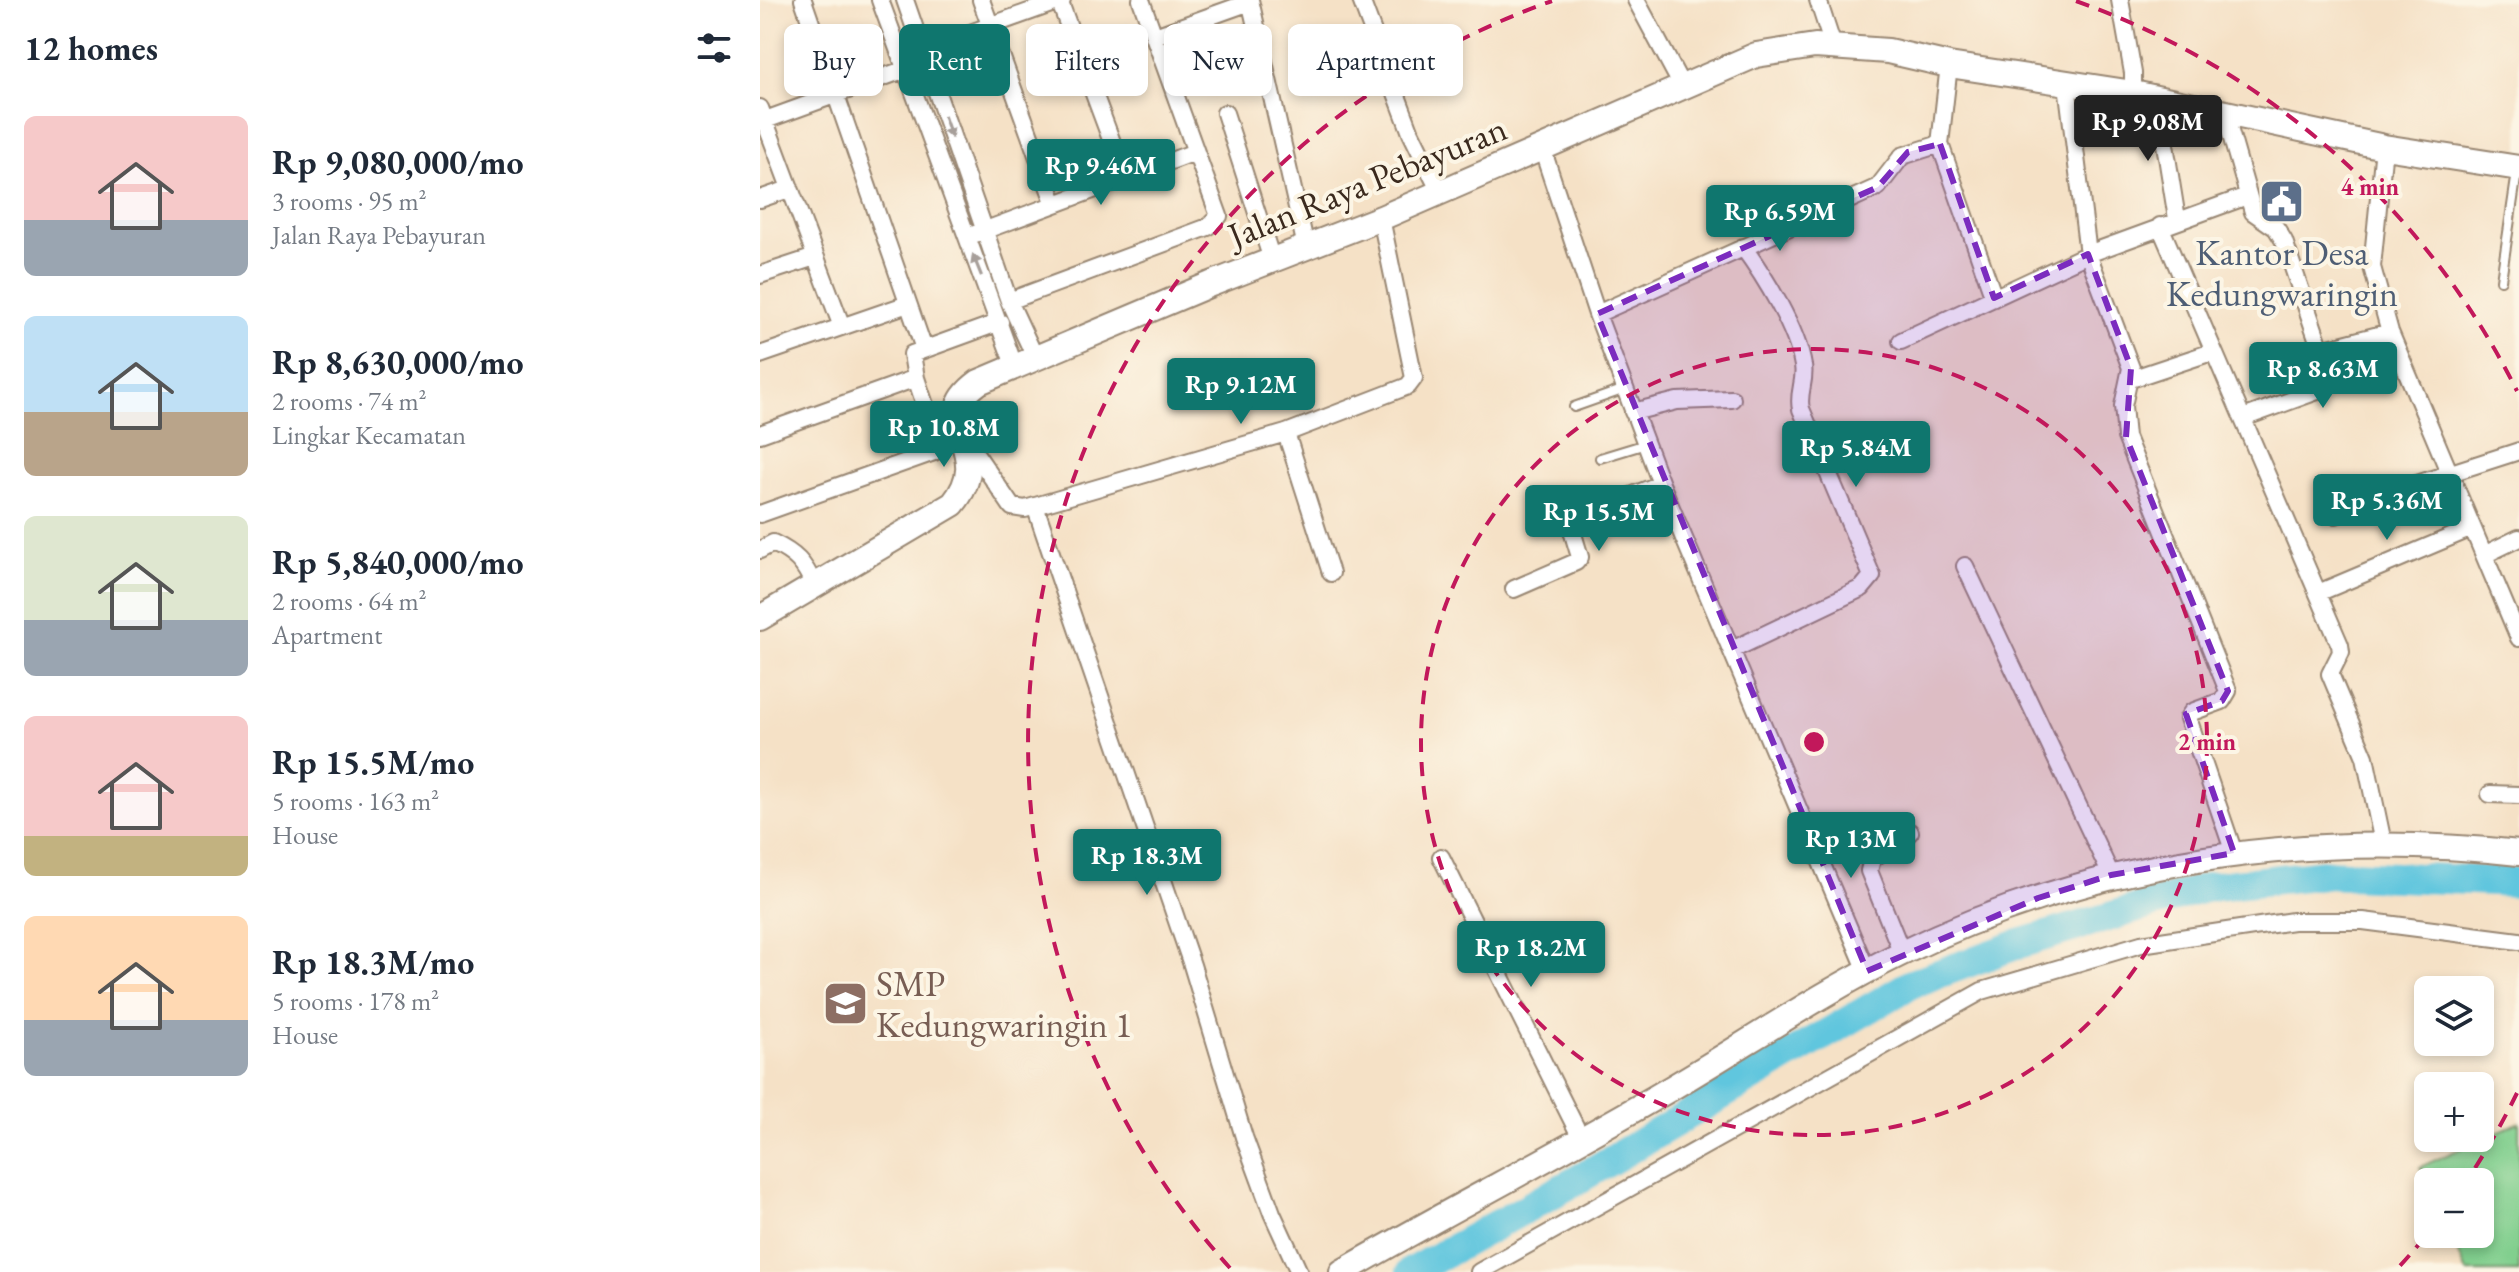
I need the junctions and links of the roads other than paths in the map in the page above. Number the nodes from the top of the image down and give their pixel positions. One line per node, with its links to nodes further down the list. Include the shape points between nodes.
1 (803, 0): 12 (street)
2 (880, 0): 18 (street)
3 (905, 0): 13 (street)
4 (981, 0): 14 (street)
5 (1060, 0): 15 (street); 36 (street)
6 (1141, 0): 16 (street)
7 (1361, 0): 38 (street, via 1411,133)
8 (1636, 0): 22 (street)
9 (1818, 0): 17 (street)
10 (2120, 0): 23 (street)
11 (1250, 1): 16 (street); 47 (street)
12 (812, 24)
13 (913, 24)
14 (989, 24)
15 (995, 24)
16 (1155, 36): 34 (street)
17 (1833, 46): 19 (main road, Jalan Raya Pebayuran); 22 (main road, Jalan Raya Pebayuran, via 1756,55)
18 (899, 57)
19 (1949, 65): 21 (main road, Jalan Raya Pebayuran); 31 (street)
20 (1010, 81): 41 (street)
21 (2067, 84): 23 (main road, Jalan Raya Pebayuran); 49 (street)
22 (1682, 86): 33 (main road, Jalan Raya Pebayuran)
23 (2133, 93): 27 (main road, Jalan Raya Pebayuran)
24 (837, 96): 30 (street); 56 (street)
25 (913, 96): 46 (street)
26 (938, 96): 45 (street, one-way to 45)
27 (2158, 101): 29 (main road, Jalan Raya Pebayuran); 43 (street)
28 (1225, 113): 51 (street)
29 (2225, 114): 32 (main road, Jalan Raya Pebayuran); 39 (street)
30 (761, 117): 37 (street)
31 (1940, 144): 48 (street, via 1902,156 1878,187); 54 (street)
32 (2384, 147): 35 (main road, Jalan Raya Pebayuran); 60 (street, via 2372,267)
33 (1542, 148): 38 (main road, Jalan Raya Pebayuran); 57 (street)
34 (1195, 152): 36 (street); 55 (street, via 1219,216 1215,223)
35 (2519, 168): 53 (lane)
36 (1125, 177): 41 (street)
37 (789, 189): 40 (street); 50 (street)
38 (1439, 190): 42 (main road, Jalan Raya Pebayuran)
39 (2247, 196): 43 (street); 63 (street, via 2253,212 2281,233)
40 (760, 199)
41 (1054, 202): 45 (street)
42 (1381, 218): 47 (main road, Jalan Raya Pebayuran); 75 (street, via 1412,383)
43 (2177, 219): 44 (street)
44 (2160, 226): 49 (street); 64 (street)
45 (984, 229): 46 (street); 55 (street)
46 (966, 238): 58 (street, one-way to 46)
47 (1306, 247): 51 (main road, Jalan Raya Pebayuran)
48 (1743, 247): 57 (street); 96 (street, via 1787,324 1803,366 1801,409 1872,576 1862,588)
49 (2088, 254): 54 (street); 68 (street)
50 (815, 257): 52 (street); 59 (street)
51 (1272, 260): 66 (main road, Jalan Raya Pebayuran)
52 (760, 275)
53 (2501, 280)
54 (1994, 298): 61 (street)
55 (1009, 301): 66 (street)
56 (908, 304): 59 (street); 62 (street)
57 (1597, 314): 69 (street)
58 (1000, 322): 62 (street); 66 (street)
59 (842, 327): 65 (street)
60 (2390, 332): 63 (street); 80 (street)
61 (1901, 341)
62 (924, 349): 67 (street, via 910,359)
63 (2321, 350): 73 (street, via 2327,380 2320,390)
64 (2212, 352): 68 (street); 73 (street)
65 (760, 355)
66 (1025, 361): 74 (main road, Jalan Raya Pebayuran, via 961,395)
67 (916, 378): 76 (street); 83 (street, via 938,444 934,452)
68 (2131, 379): 101 (street, via 2123,406 2126,437 2228,691 2222,701 2188,718)
69 (1625, 389): 71 (lane); 72 (street)
70 (1732, 399): 72 (street, via 1677,401)
71 (1574, 407)
72 (1633, 412): 77 (street)
73 (2243, 418): 93 (street)
74 (959, 431): 82 (street, via 1012,507); 91 (main road, Jalan Raya Pebayuran, via 970,478 953,504)
75 (1286, 433): 82 (street); 90 (street)
76 (760, 434)
77 (1646, 444): 79 (lane); 81 (street)
78 (2519, 451): 80 (street)
79 (1600, 458)
80 (2449, 475): 84 (street); 85 (street)
81 (1661, 484): 92 (street, via 1575,518 1570,524 1580,557); 96 (street)
82 (1035, 506): 109 (street, via 1192,965 1244,1137)
83 (760, 514)
84 (2336, 515)
85 (2472, 528): 88 (street); 93 (street)
86 (2519, 538): 88 (street)
87 (760, 550): 91 (street, via 773,543 794,553)
88 (2484, 555): 95 (street)
89 (1965, 566): 104 (street)
90 (1331, 573)
91 (814, 585): 94 (main road, Jalan Raya Pebayuran)
92 (1514, 589)
93 (2318, 593): 100 (street, via 2340,645 2332,683 2365,757)
94 (760, 618)
95 (2519, 638)
96 (1732, 650): 107 (street)
97 (2490, 794): 98 (street)
98 (2519, 795)
99 (1910, 832): 106 (street, via 1872,859 1869,871)
100 (2383, 843): 101 (main road); 102 (main road)
101 (2234, 853): 104 (main road)
102 (2519, 853)
103 (1441, 857): 108 (street)
104 (2111, 875): 106 (main road, via 2003,910)
105 (2519, 941): 111 (street, via 2363,921 2293,921 2141,944 1982,991)
106 (1902, 953): 107 (main road)
107 (1867, 971): 108 (main road)
108 (1582, 1140): 110 (main road)
109 (1299, 1272)
110 (1342, 1272)
111 (1479, 1272)

